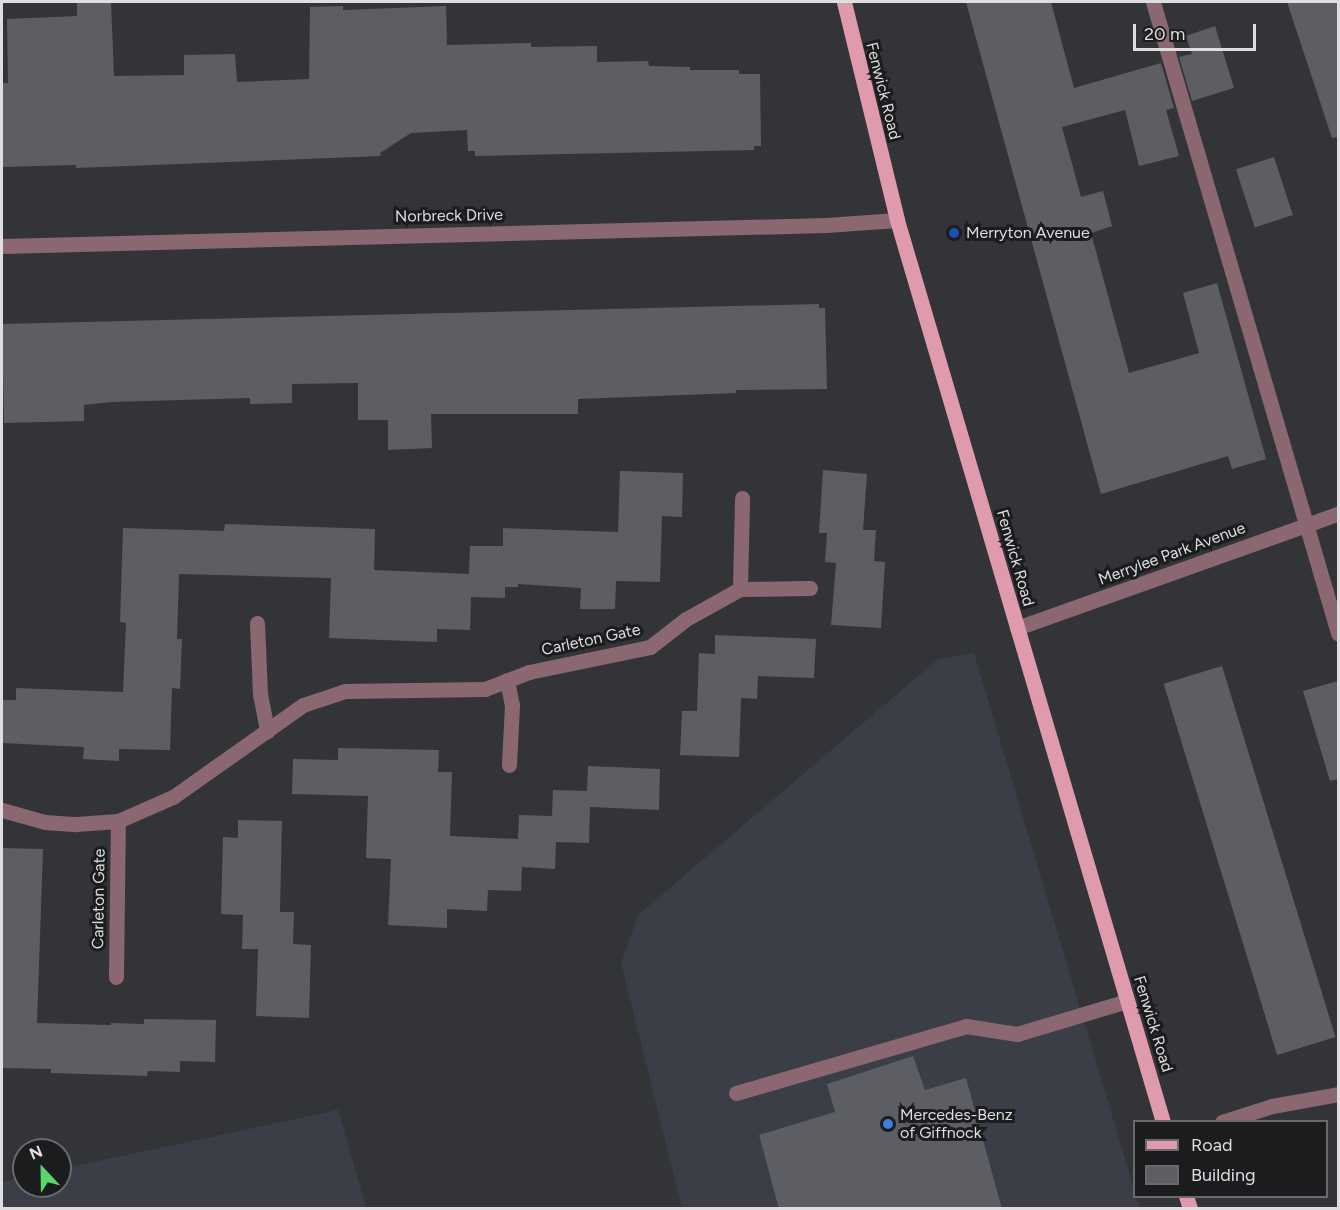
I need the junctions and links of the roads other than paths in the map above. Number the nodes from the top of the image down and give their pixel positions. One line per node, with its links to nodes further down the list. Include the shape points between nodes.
1 (844, 2): 3 (main road, Fenwick Road)
2 (1153, 2): 7 (street)
3 (897, 220): 4 (street, Norbreck Drive); 11 (main road, Fenwick Road)
4 (2, 246)
5 (742, 498): 9 (street)
6 (1338, 513): 7 (street, Merrylee Park Avenue)
7 (1306, 525): 11 (street, Merrylee Park Avenue); 12 (street)
8 (810, 588): 9 (street, Carleton Gate)
9 (740, 589): 13 (street, Carleton Gate, via 686,619 650,647)
10 (257, 623): 14 (street, via 260,694)
11 (1017, 628): 19 (main road, Fenwick Road)
12 (1338, 633)
13 (507, 680): 14 (street, Carleton Gate, via 485,689 458,691 345,691 303,705); 15 (street, via 512,705)
14 (267, 731): 17 (street, Carleton Gate, via 173,797)
15 (509, 765)
16 (2, 810): 17 (street, Carleton Gate, via 45,822)
17 (118, 820): 18 (street, Carleton Gate)
18 (116, 977)
19 (1127, 1001): 20 (street, via 1017,1034 966,1026); 22 (main road, Fenwick Road)
20 (736, 1093)
21 (1338, 1094): 23 (street, via 1272,1106)
22 (1162, 1120)
23 (1228, 1120)

